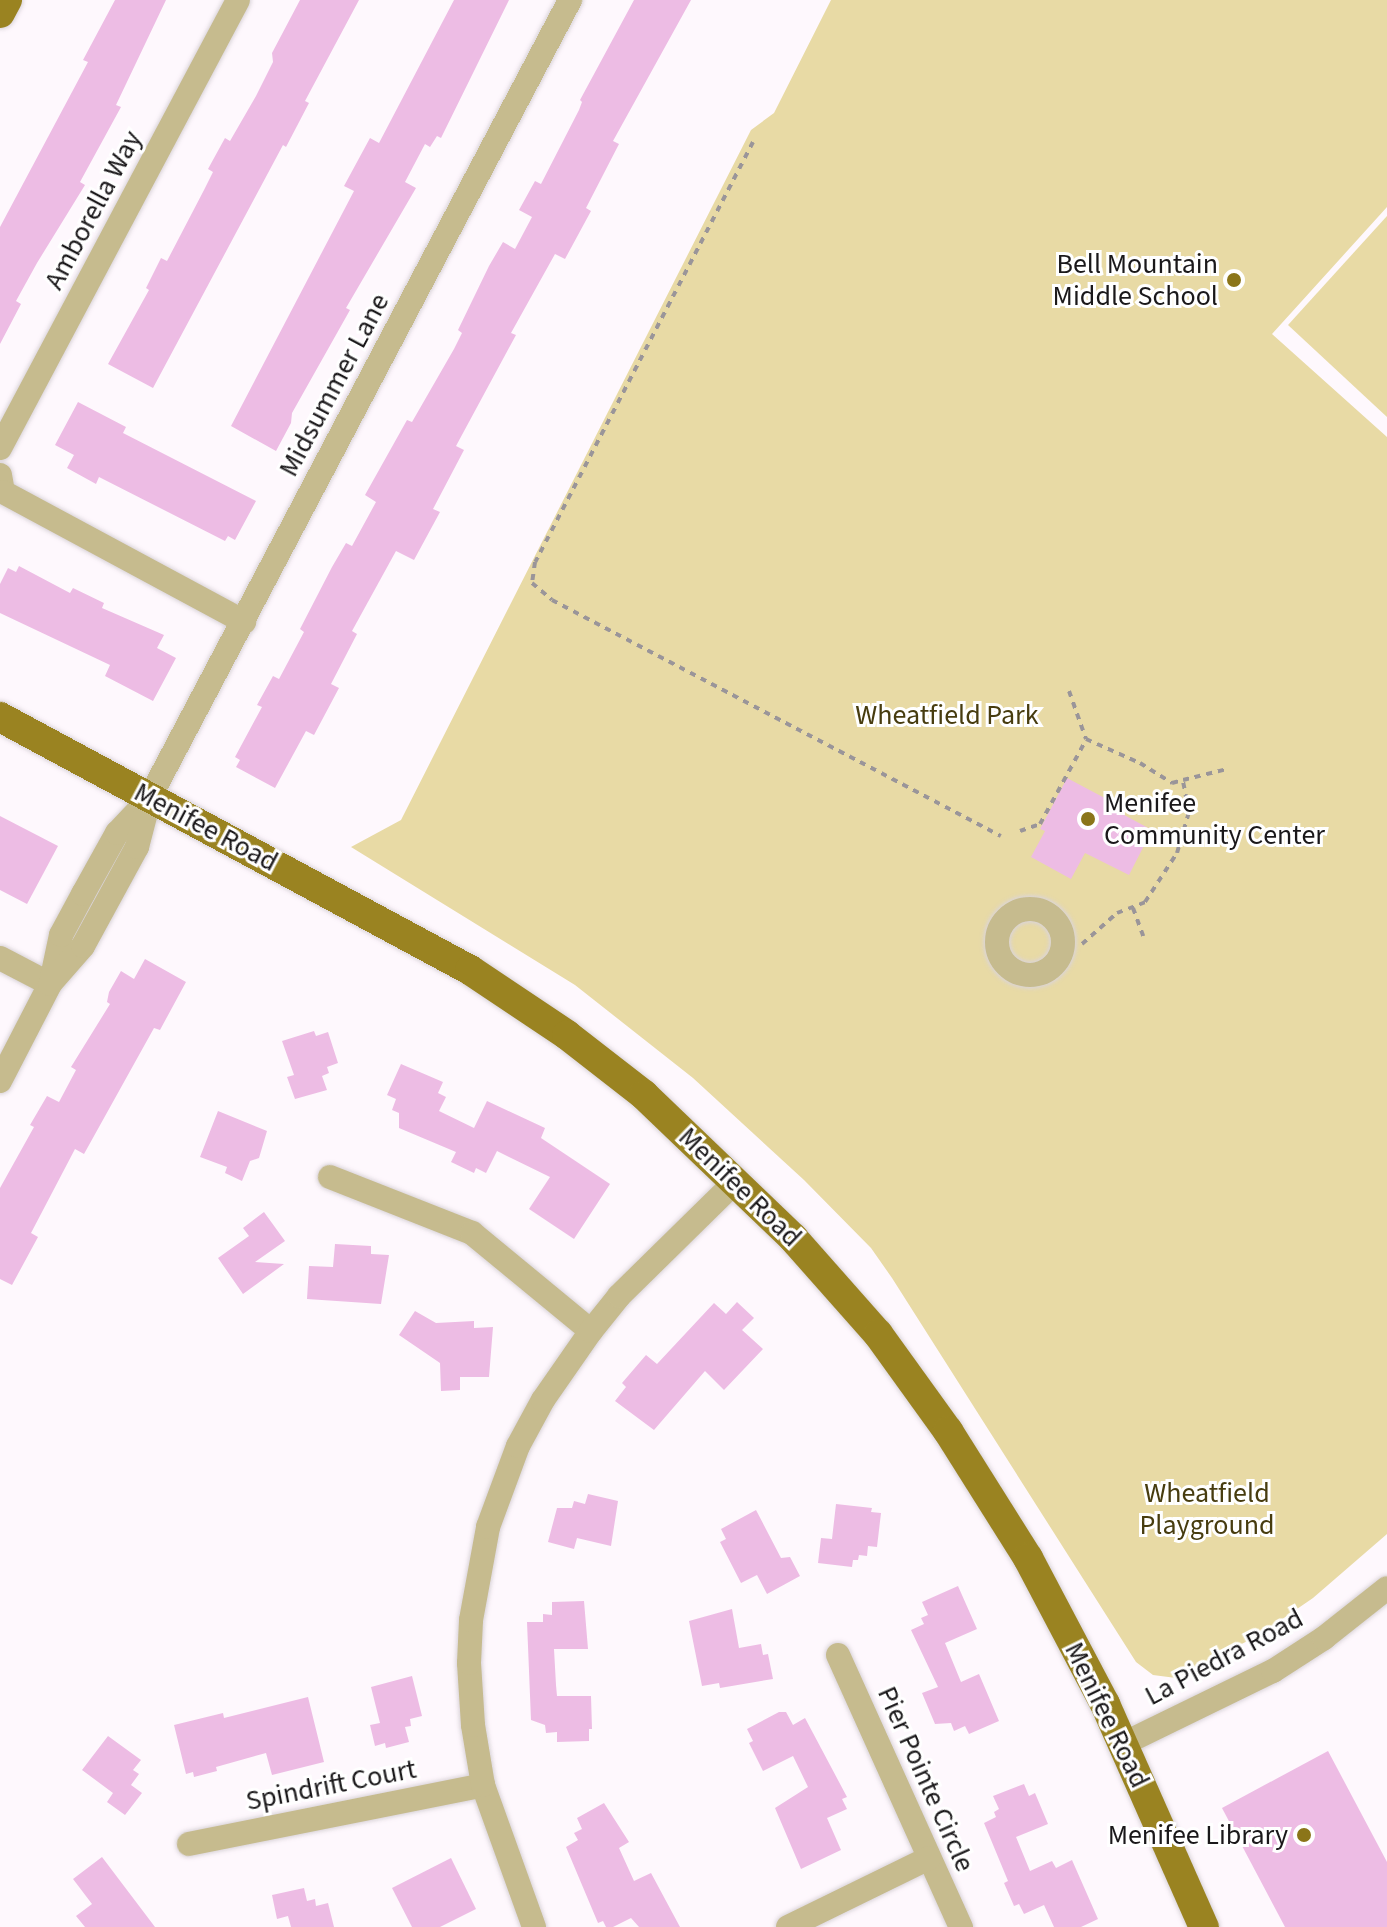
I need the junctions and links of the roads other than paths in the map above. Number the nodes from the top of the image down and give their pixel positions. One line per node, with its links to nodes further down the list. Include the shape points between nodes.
1 (7, 0): 4 (main road)
2 (238, 0): 5 (street, Amborella Way)
3 (570, 0): 7 (street, Midsummer Lane)
4 (0, 13)
5 (0, 448)
6 (0, 475): 7 (street, via 3,492)
7 (244, 622): 9 (street, Midsummer Lane)
8 (0, 717): 9 (main road, Menifee Road)
9 (150, 797): 11 (street, Midsummer Lane, via 117,833 61,935); 14 (main road, Menifee Road, via 470,970 644,1095)
10 (0, 958): 11 (street)
11 (50, 984): 12 (street, Midsummer Lane)
12 (0, 1081)
13 (330, 1177): 15 (street, via 472,1233)
14 (736, 1181): 15 (street); 18 (main road, Menifee Road, via 837,1285 948,1431 1028,1558)
15 (591, 1331): 19 (street, via 518,1446 488,1527 476,1579 469,1663)
16 (1387, 1588): 18 (street, La Piedra Road, via 1273,1671)
17 (838, 1655): 21 (street, Pier Pointe Circle)
18 (1123, 1744): 25 (main road, Menifee Road)
19 (483, 1785): 20 (street, Spindrift Court); 22 (street)
20 (189, 1844)
21 (929, 1858): 23 (street); 24 (street, Pier Pointe Circle)
22 (534, 1927)
23 (788, 1927)
24 (961, 1927)
25 (1204, 1927)

